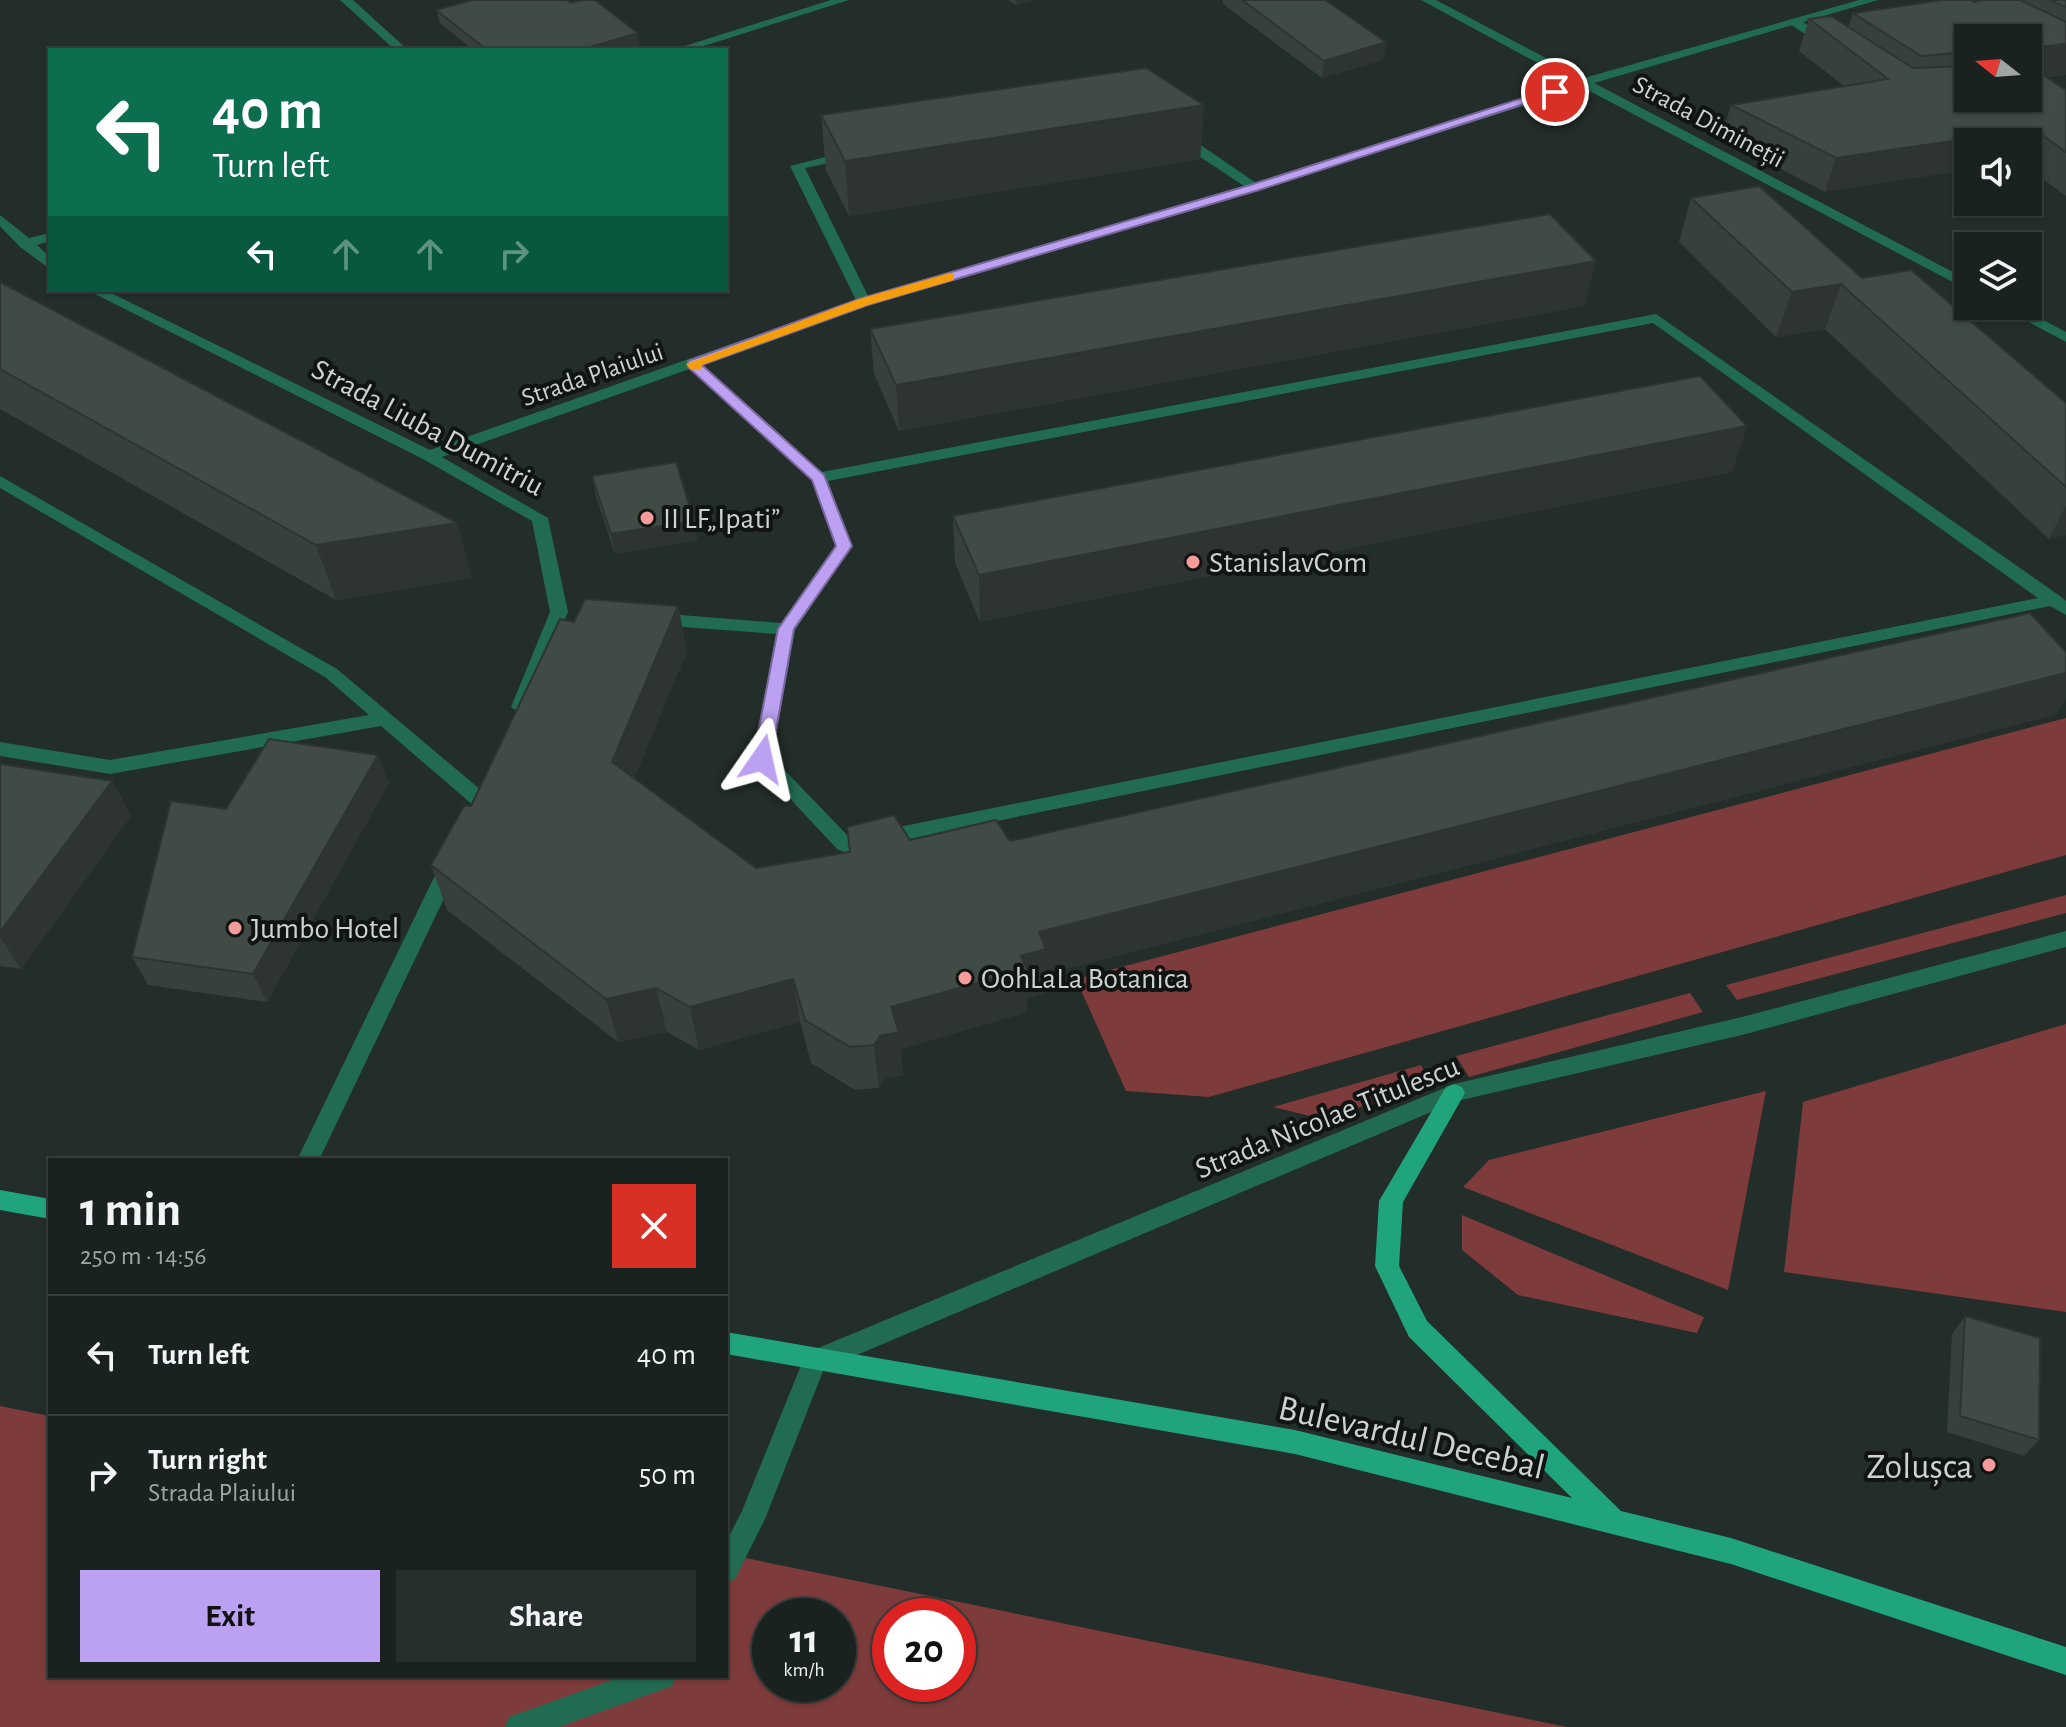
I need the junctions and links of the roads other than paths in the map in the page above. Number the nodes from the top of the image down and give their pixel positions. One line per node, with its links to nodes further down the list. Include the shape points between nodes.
1 (346, 0): 6 (street)
2 (843, 0): 7 (street)
3 (1427, 0): 9 (street, Strada Dimineții)
4 (1872, 0): 5 (street, Strada Plaiului)
5 (1795, 22): 8 (street); 9 (street, Strada Plaiului)
6 (400, 48)
7 (685, 48)
8 (1845, 54)
9 (1585, 82): 12 (street, Strada Plaiului); 17 (street, Strada Dimineții)
10 (1169, 129): 12 (street)
11 (858, 153): 19 (street, via 797,166)
12 (1255, 187): 19 (street, Strada Plaiului)
13 (0, 219): 15 (street)
14 (48, 238): 15 (street)
15 (25, 244): 16 (street)
16 (48, 263)
17 (1954, 279)
18 (98, 292): 23 (street, Strada Liuba Dumitriu)
19 (864, 302): 22 (street, Strada Plaiului)
20 (2032, 320): 21 (street)
21 (2066, 338)
22 (693, 364): 23 (street, Strada Plaiului); 24 (street)
23 (429, 456): 30 (street, Strada Liuba Dumitriu, via 540,518 567,612)
24 (819, 478): 26 (street, via 1656,318); 28 (street, via 844,546)
25 (0, 481): 29 (street, via 331,673)
26 (2060, 604): 28 (street, via 845,845 762,759)
27 (635, 617): 28 (street)
28 (786, 629)
29 (384, 719): 31 (street, via 110,767); 32 (street)
30 (511, 728)
31 (0, 749)
32 (481, 801)
33 (461, 844): 36 (street)
34 (2066, 939): 35 (street, Strada Nicolae Titulescu, via 1742,1026)
35 (1454, 1093): 40 (street, Strada Nicolae Titulescu); 41 (main road, via 1391,1201 1387,1266 1418,1329)
36 (309, 1158)
37 (0, 1200): 38 (main road)
38 (48, 1209)
39 (728, 1343): 40 (main road, Bulevardul Decebal)
40 (815, 1361): 41 (main road, Bulevardul Decebal, via 1295,1442); 42 (street)
41 (1613, 1521): 43 (main road, Bulevardul Decebal, via 1731,1551)
42 (728, 1566)
43 (2066, 1661)
44 (656, 1678): 45 (street)
45 (519, 1727)

